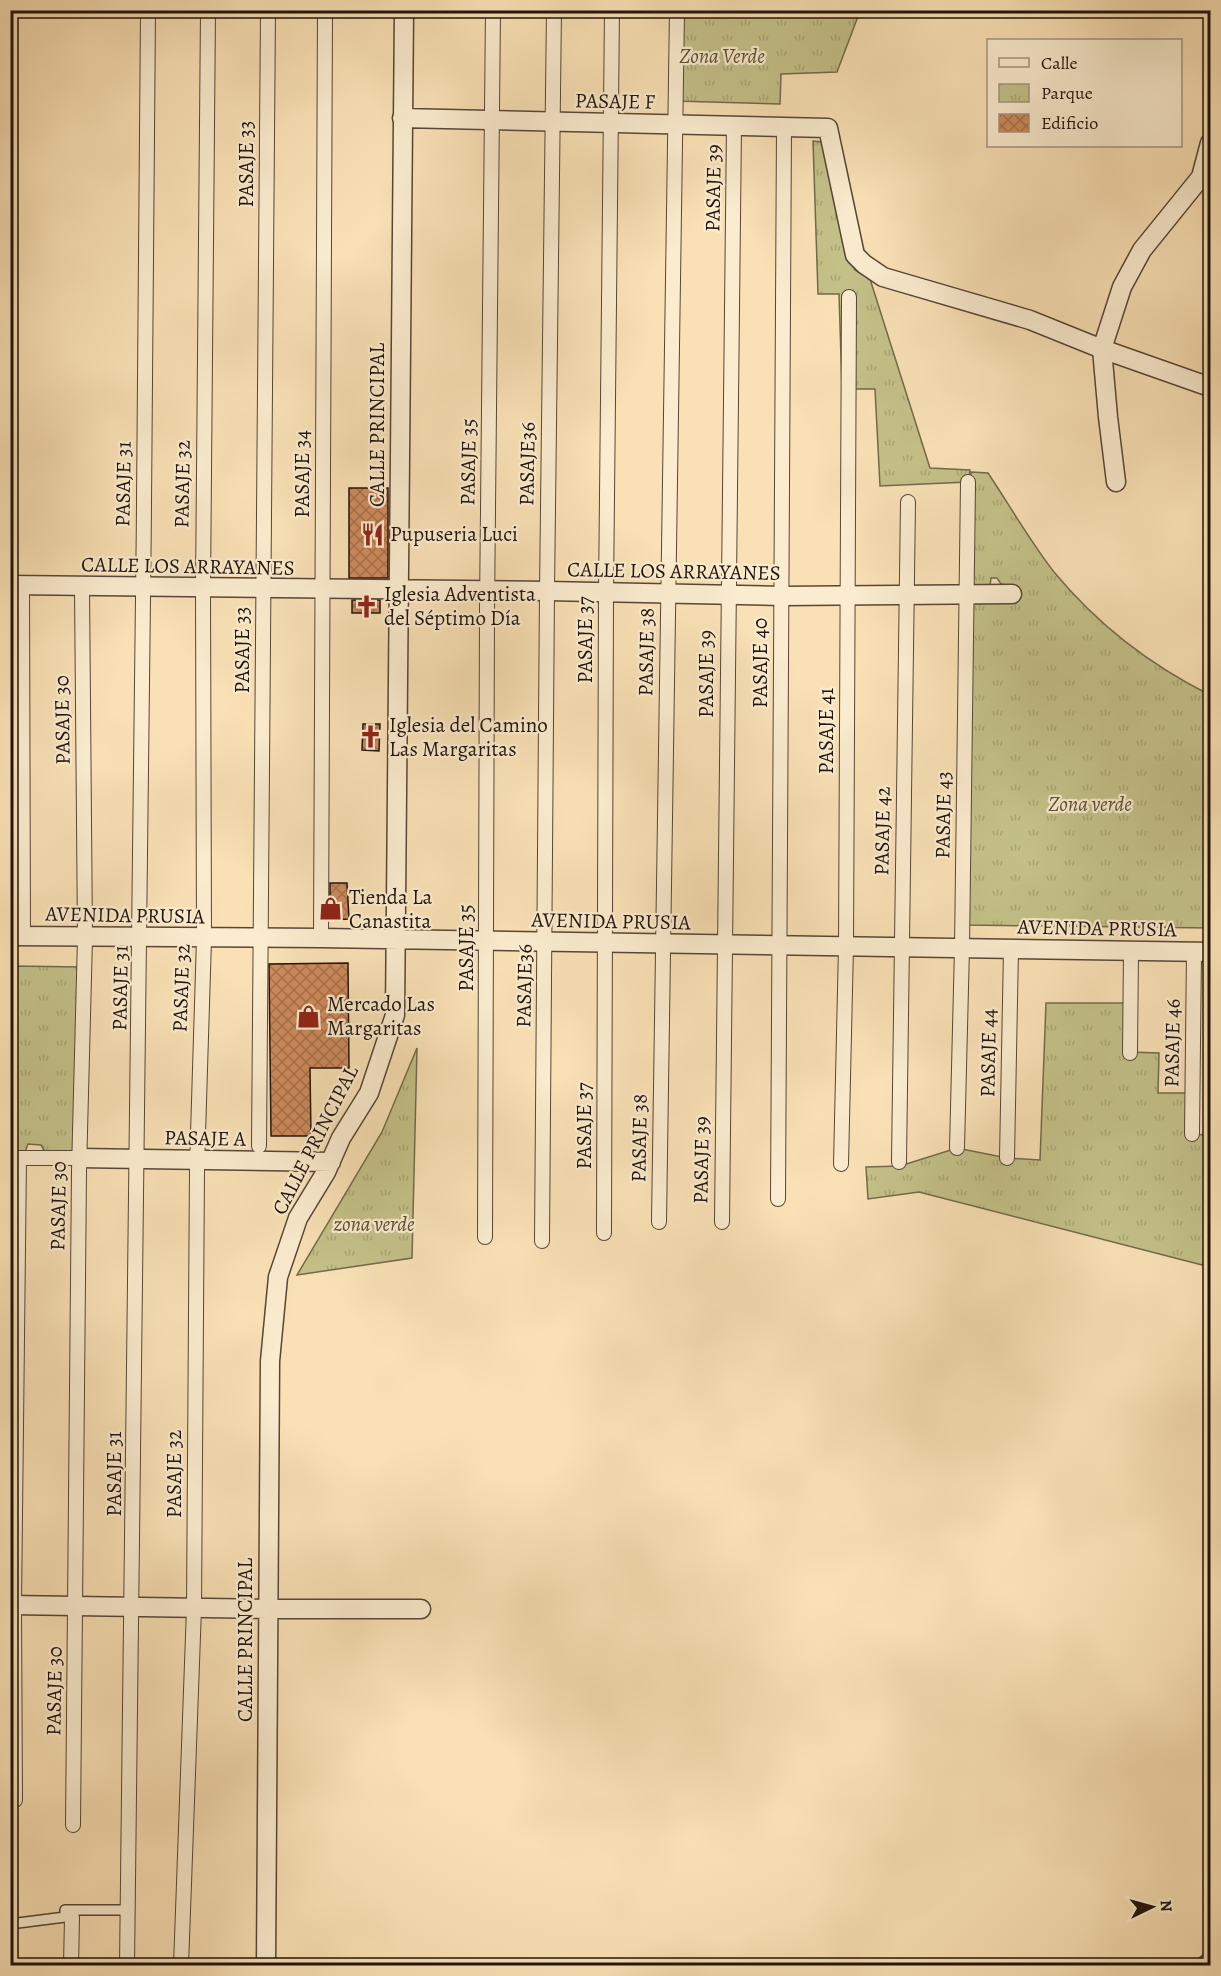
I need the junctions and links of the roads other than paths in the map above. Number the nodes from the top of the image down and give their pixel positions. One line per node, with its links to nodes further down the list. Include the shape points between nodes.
1 (148, 10): 26 (street, PASAJE 31)
2 (208, 10): 27 (street, PASAJE 32)
3 (268, 10): 28 (street, PASAJE 33)
4 (325, 10): 29 (street, PASAJE 34)
5 (404, 10): 10 (street, CALLE PRINCIPAL)
6 (493, 10): 11 (street, PASAJE 35)
7 (554, 10): 12 (street, PASAJE36)
8 (612, 10): 13 (street, PASAJE 37)
9 (677, 10): 14 (street, PASAJE 38)
10 (402, 118): 11 (street, PASAJE F); 30 (street, CALLE PRINCIPAL)
11 (493, 121): 12 (street, PASAJE F); 31 (street, PASAJE 35)
12 (553, 122): 13 (street, PASAJE F); 32 (street, PASAJE36)
13 (611, 123): 14 (street, PASAJE F); 33 (street, PASAJE 37)
14 (675, 125): 15 (street, PASAJE F); 36 (street, PASAJE 38)
15 (734, 126): 16 (street, PASAJE F); 37 (street, PASAJE 39)
16 (784, 127): 19 (street, PASAJE F, via 828,128 855,255 864,264 883,277 1030,320); 39 (street, PASAJE 40)
17 (1210, 142): 19 (street, via 1201,177 1142,250 1122,287)
18 (849, 297): 40 (street, PASAJE 41)
19 (1102, 349): 20 (street); 22 (street)
20 (1210, 387)
21 (968, 482): 34 (street, PASAJE 43)
22 (1116, 482)
23 (908, 502): 38 (street, PASAJE 42)
24 (16, 585): 25 (street, CALLE LOS ARRAYANES); 41 (street)
25 (82, 586): 26 (street, CALLE LOS ARRAYANES); 42 (street, PASAJE 30)
26 (143, 587): 27 (street, CALLE LOS ARRAYANES); 43 (street, PASAJE 31)
27 (202, 588): 28 (street, CALLE LOS ARRAYANES); 46 (street, PASAJE 32)
28 (263, 589): 29 (street, CALLE LOS ARRAYANES); 44 (street, PASAJE 33)
29 (323, 590): 30 (street, CALLE LOS ARRAYANES); 45 (street, PASAJE 34)
30 (398, 591): 31 (street, CALLE LOS ARRAYANES); 47 (street, CALLE PRINCIPAL)
31 (488, 591): 32 (street, CALLE LOS ARRAYANES); 48 (street, PASAJE 35)
32 (547, 591): 33 (street, CALLE LOS ARRAYANES); 49 (street, PASAJE36)
33 (606, 593): 36 (street, CALLE LOS ARRAYANES); 50 (street, PASAJE 37)
34 (968, 594): 35 (street, CALLE LOS ARRAYANES); 38 (street, CALLE LOS ARRAYANES); 56 (street, PASAJE 43)
35 (1012, 594)
36 (668, 595): 37 (street, CALLE LOS ARRAYANES); 51 (street, PASAJE 38)
37 (728, 595): 39 (street, CALLE LOS ARRAYANES); 52 (street, PASAJE 39)
38 (906, 595): 40 (street, CALLE LOS ARRAYANES); 55 (street, PASAJE 42)
39 (782, 596): 40 (street, CALLE LOS ARRAYANES); 53 (street, PASAJE 40)
40 (848, 596): 54 (street, PASAJE 41)
41 (17, 936): 42 (street, AVENIDA PRUSIA)
42 (85, 938): 43 (street, AVENIDA PRUSIA); 65 (street, PASAJE 30)
43 (142, 938): 46 (street, AVENIDA PRUSIA); 67 (street, PASAJE 31)
44 (262, 938): 45 (street, AVENIDA PRUSIA); 46 (street, AVENIDA PRUSIA); 62 (street, PASAJE 33)
45 (321, 938): 47 (street, AVENIDA PRUSIA)
46 (204, 939): 68 (street, PASAJE 32)
47 (395, 939): 48 (street, AVENIDA PRUSIA); 69 (street, CALLE PRINCIPAL, via 395,1015 369,1093)
48 (487, 941): 49 (street, AVENIDA PRUSIA); 76 (street, PASAJE 35)
49 (545, 942): 50 (street, AVENIDA PRUSIA); 77 (street, PASAJE36)
50 (606, 943): 51 (street, AVENIDA PRUSIA); 75 (street, PASAJE 37)
51 (663, 944): 52 (street, AVENIDA PRUSIA); 73 (street, PASAJE 38)
52 (725, 945): 53 (street, AVENIDA PRUSIA); 74 (street, PASAJE 39)
53 (779, 946): 54 (street, AVENIDA PRUSIA); 72 (street, PASAJE 40)
54 (846, 947): 55 (street, AVENIDA PRUSIA); 71 (street, PASAJE 41)
55 (902, 947): 56 (street, AVENIDA PRUSIA); 70 (street, PASAJE 42)
56 (962, 948): 57 (street, AVENIDA PRUSIA); 63 (street, PASAJE 43)
57 (1011, 949): 58 (street, AVENIDA PRUSIA); 66 (street, PASAJE 44)
58 (1131, 951): 59 (street, AVENIDA PRUSIA); 60 (street)
59 (1202, 952): 61 (street, PASAJE 46)
60 (1130, 1053)
61 (1192, 1134)
62 (258, 1146)
63 (957, 1148)
64 (15, 1158): 65 (street); 78 (street)
65 (79, 1158): 67 (street, PASAJE A); 79 (street, PASAJE 30)
66 (1007, 1158)
67 (138, 1159): 68 (street, PASAJE A); 80 (street, PASAJE 31)
68 (197, 1160): 69 (street, PASAJE A); 81 (street, PASAJE 32)
69 (331, 1162): 82 (street, CALLE PRINCIPAL, via 298,1218 278,1277 270,1361)
70 (899, 1162)
71 (841, 1164)
72 (778, 1199)
73 (659, 1222)
74 (722, 1222)
75 (604, 1233)
76 (485, 1237)
77 (542, 1241)
78 (12, 1605): 79 (street); 84 (street)
79 (76, 1606): 80 (street); 85 (street, PASAJE 30)
80 (134, 1607): 81 (street); 86 (street, PASAJE 31)
81 (194, 1608): 82 (street); 91 (street, PASAJE 32)
82 (267, 1609): 83 (street); 92 (street, CALLE PRINCIPAL)
83 (421, 1609)
84 (15, 1800)
85 (73, 1825)
86 (128, 1910): 88 (lane, via 65,1910 65,1917); 90 (street, PASAJE 31)
87 (72, 1917): 89 (street)
88 (10, 1924)
89 (71, 1965)
90 (127, 1965)
91 (181, 1965)
92 (266, 1965)

